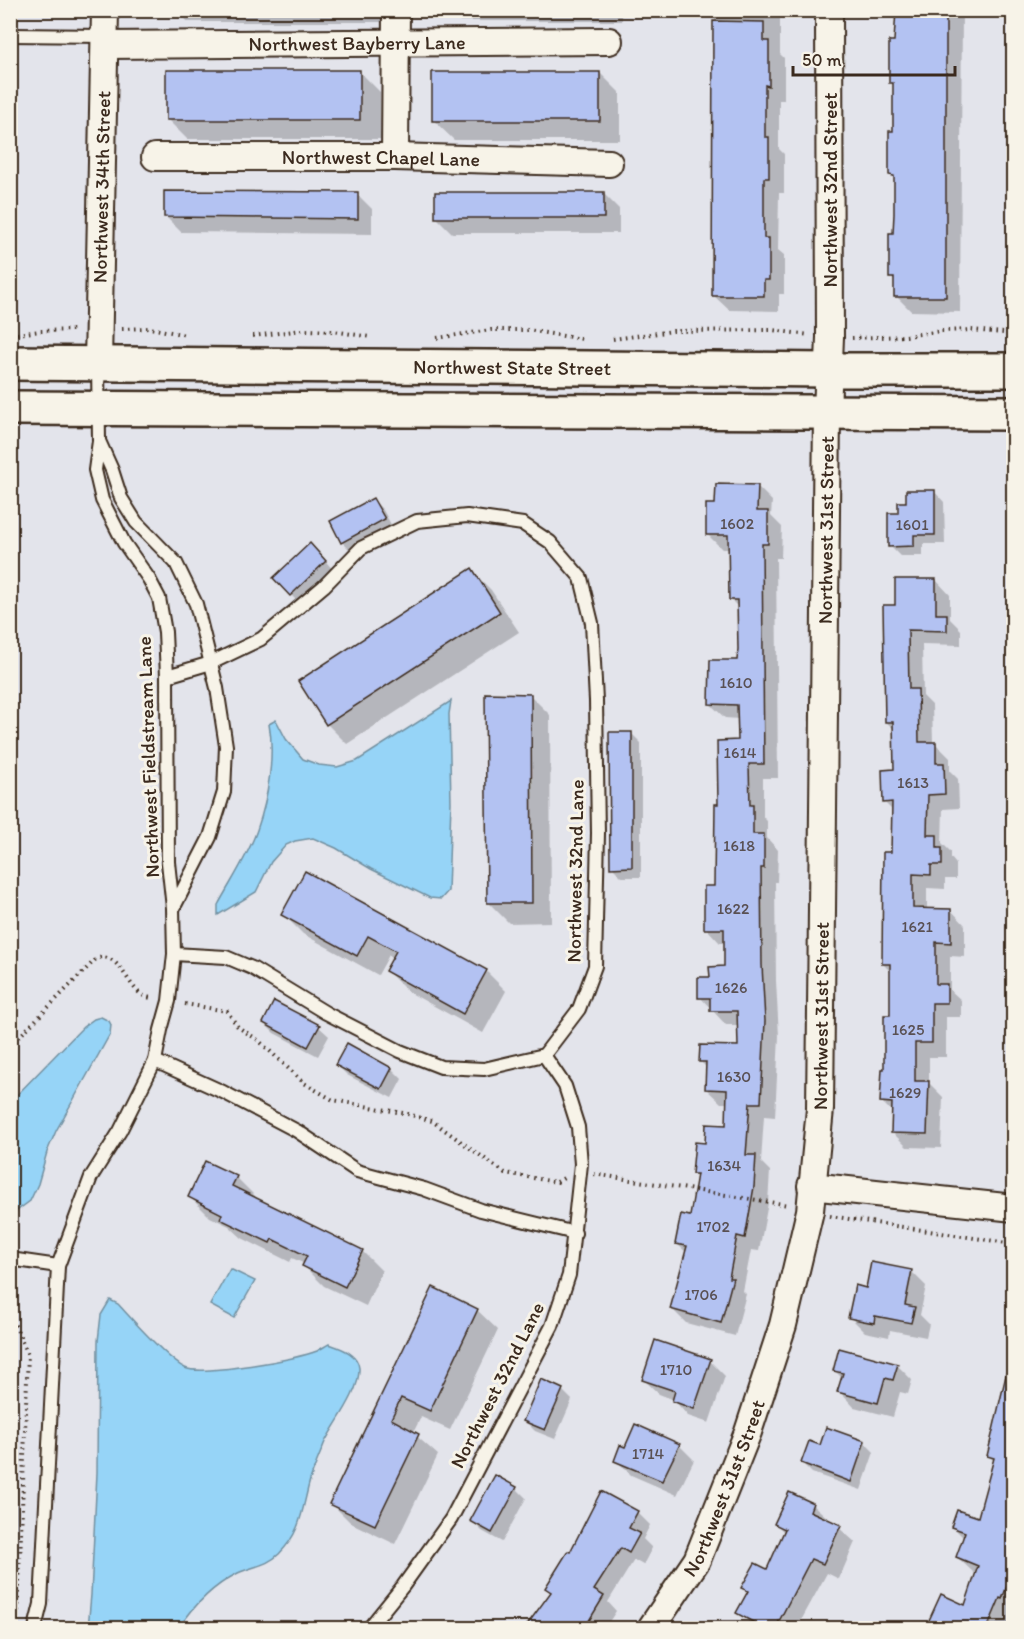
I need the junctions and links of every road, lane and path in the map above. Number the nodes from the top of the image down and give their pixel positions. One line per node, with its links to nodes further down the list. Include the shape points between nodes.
1 (105, 10): 5 (street, Northwest 34th Street)
2 (396, 10): 7 (street)
3 (830, 10): 16 (street, Northwest 32nd Street)
4 (10, 35): 5 (lane)
5 (105, 41): 7 (street, Northwest Bayberry Lane); 11 (street, Northwest 34th Street)
6 (609, 41): 7 (street, Northwest Bayberry Lane)
7 (395, 43): 9 (street)
8 (155, 157): 9 (street, Northwest Chapel Lane)
9 (395, 157): 10 (street, Northwest Chapel Lane)
10 (609, 162)
11 (99, 329): 13 (path); 14 (path, via 150,328); 22 (street, Northwest 34th Street)
12 (1014, 334): 16 (path, via 971,330)
13 (10, 336)
14 (190, 336)
15 (250, 337): 17 (path, via 303,330)
16 (830, 337): 20 (path, via 772,330 713,330); 23 (street, Northwest 32nd Street)
17 (378, 338)
18 (435, 338): 19 (path, via 491,330 528,330)
19 (584, 339)
20 (605, 339)
21 (10, 363): 22 (main road, Northwest State Street)
22 (98, 363): 23 (main road, Northwest State Street); 26 (lane, Northwest Fieldstream Lane)
23 (829, 370): 24 (main road, Northwest State Street); 27 (street, Northwest 31st Street)
24 (1014, 370)
25 (10, 408): 26 (main road)
26 (98, 409): 27 (main road); 29 (lane, Northwest Fieldstream Lane)
27 (827, 412): 28 (main road); 39 (street, Northwest 31st Street, via 820,1109)
28 (1014, 413)
29 (99, 441): 30 (lane, Northwest Fieldstream Lane, via 121,498 136,522 176,563 196,604); 31 (lane, Northwest Fieldstream Lane, via 95,470 102,500 159,598)
30 (211, 663): 31 (lane); 32 (lane, Northwest Fieldstream Lane, via 226,746 224,792 210,837); 36 (lane, Northwest 32nd Lane, via 261,639 324,586 361,548 417,522 467,516 523,524 550,543 581,578 592,623 596,701 595,966 579,1009)
31 (167, 676): 32 (lane, Northwest Fieldstream Lane, via 168,862)
32 (173, 908): 33 (lane, Northwest Fieldstream Lane)
33 (174, 954): 34 (lane, Northwest Fieldstream Lane); 36 (lane, via 226,957 252,968 400,1052 441,1067 484,1070)
34 (169, 1001): 35 (path, via 142,996 115,964 103,956); 37 (lane, Northwest Fieldstream Lane); 38 (path, via 227,1011 238,1027 258,1040 304,1083 333,1100 432,1121 505,1173 557,1182)
35 (10, 1046)
36 (544, 1056): 38 (lane, Northwest 32nd Lane, via 565,1086 578,1127)
37 (155, 1061): 41 (lane, via 297,1131 357,1171 424,1188 481,1210); 44 (lane, Northwest Fieldstream Lane, via 91,1178)
38 (579, 1172): 39 (path, via 777,1202); 41 (lane, Northwest 32nd Lane)
39 (810, 1198): 40 (street); 42 (path, via 836,1217); 49 (street, Northwest 31st Street, via 783,1324 748,1432 697,1560)
40 (1014, 1208)
41 (575, 1233): 48 (lane, Northwest 32nd Lane, via 569,1275 552,1326 528,1374 451,1520)
42 (1014, 1244)
43 (10, 1260): 44 (lane)
44 (58, 1266): 47 (lane, Northwest Fieldstream Lane, via 41,1604)
45 (10, 1314): 46 (path, via 28,1354)
46 (15, 1629)
47 (35, 1629)
48 (369, 1629)
49 (651, 1629)

